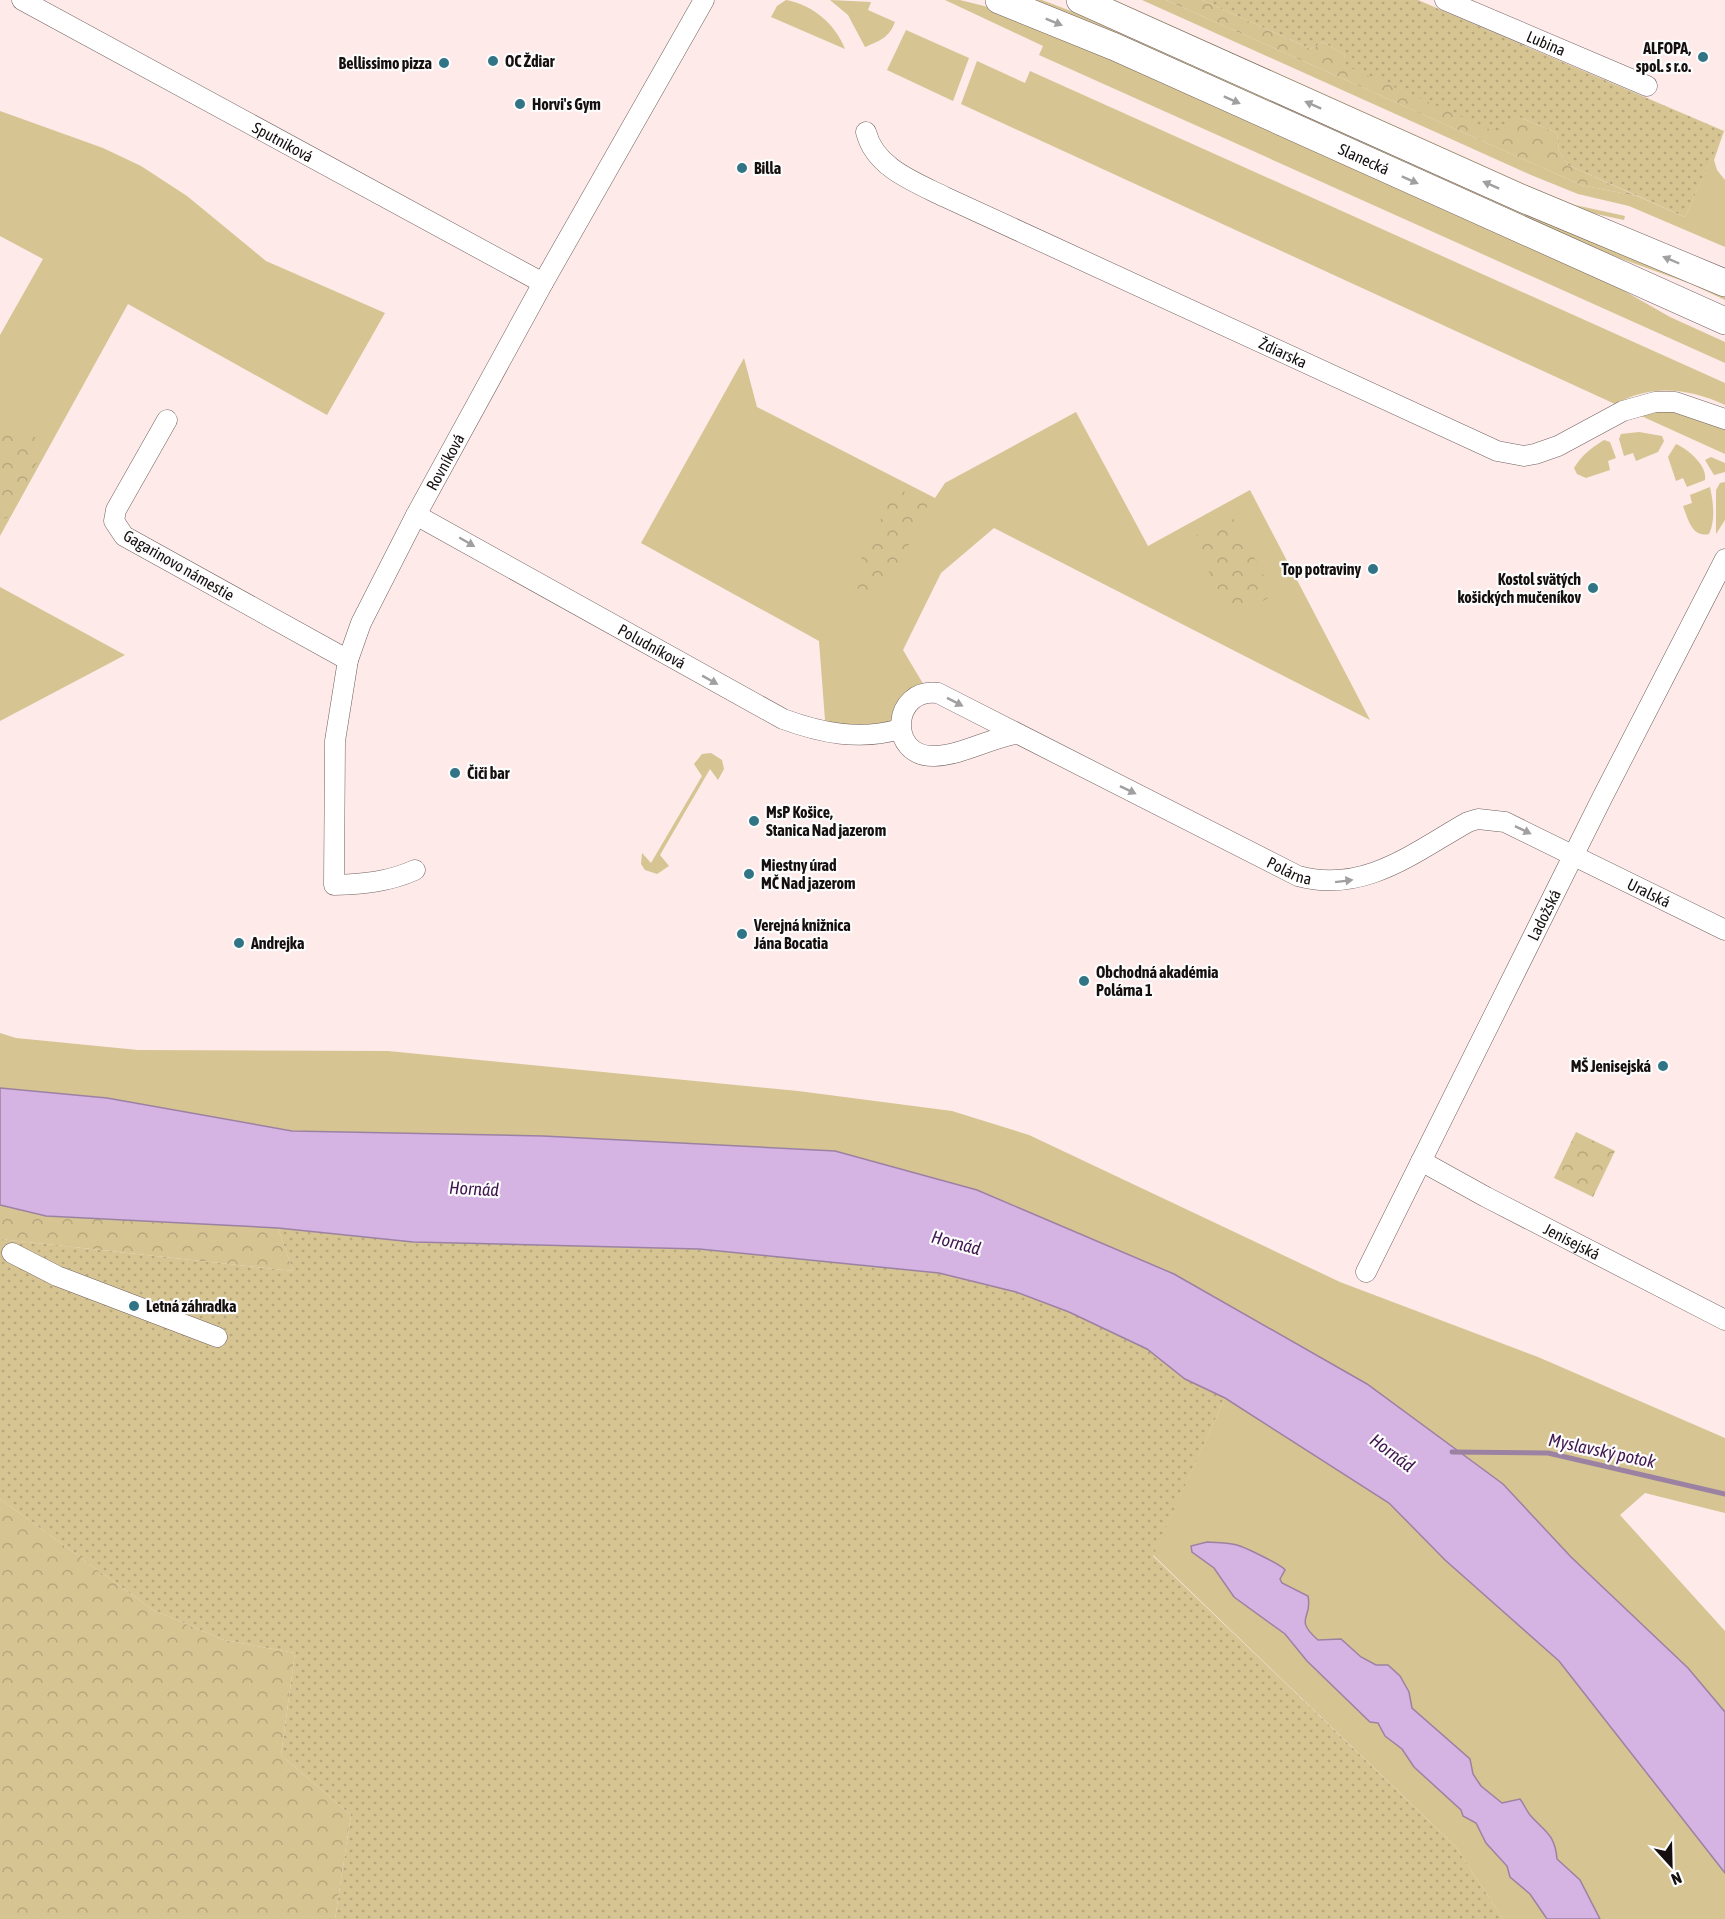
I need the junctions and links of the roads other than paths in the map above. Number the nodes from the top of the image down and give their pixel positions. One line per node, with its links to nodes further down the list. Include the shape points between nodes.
1 (22, 0): 8 (street, Sputniková)
2 (704, 0): 8 (street, Rovníková)
3 (999, 0): 10 (main road, Slanecká, one-way to 10, via 1115,47)
4 (1080, 0): 9 (main road, Slanecká, one-way to 4, via 1521,198)
5 (1445, 0): 6 (street, Lubina)
6 (1647, 86)
7 (866, 132): 11 (street, Ždiarska, via 869,144 880,158 937,193 1497,451 1535,454 1623,411 1655,402 1675,402)
8 (543, 283): 13 (street, Rovníková)
9 (1725, 283)
10 (1725, 321)
11 (1725, 419)
12 (166, 420): 15 (street, Gagarinovo námestie, via 116,510 117,529)
13 (416, 514): 15 (street, Rovníková, via 361,622); 16 (street, Poludníková, one-way to 16, via 783,719 826,733 879,735)
14 (1725, 559): 18 (street, Ladožská)
15 (348, 660): 19 (street, Rovníková, via 335,741 334,885 393,880)
16 (900, 729): 17 (street, via 910,747 932,756); 17 (street, Polárna, one-way to 17, via 900,718 911,701 928,692 938,693)
17 (1016, 734): 18 (street, Polárna, one-way to 18, via 1298,876 1316,881 1341,882 1365,877 1478,819 1505,822)
18 (1574, 855): 20 (street, Uralská); 21 (street, Ladožská)
19 (415, 870)
20 (1725, 930)
21 (1421, 1161): 23 (street, Ladožská); 24 (street, Jenisejská)
22 (12, 1253): 25 (street, via 57,1276)
23 (1366, 1272)
24 (1725, 1320)
25 (217, 1337)

